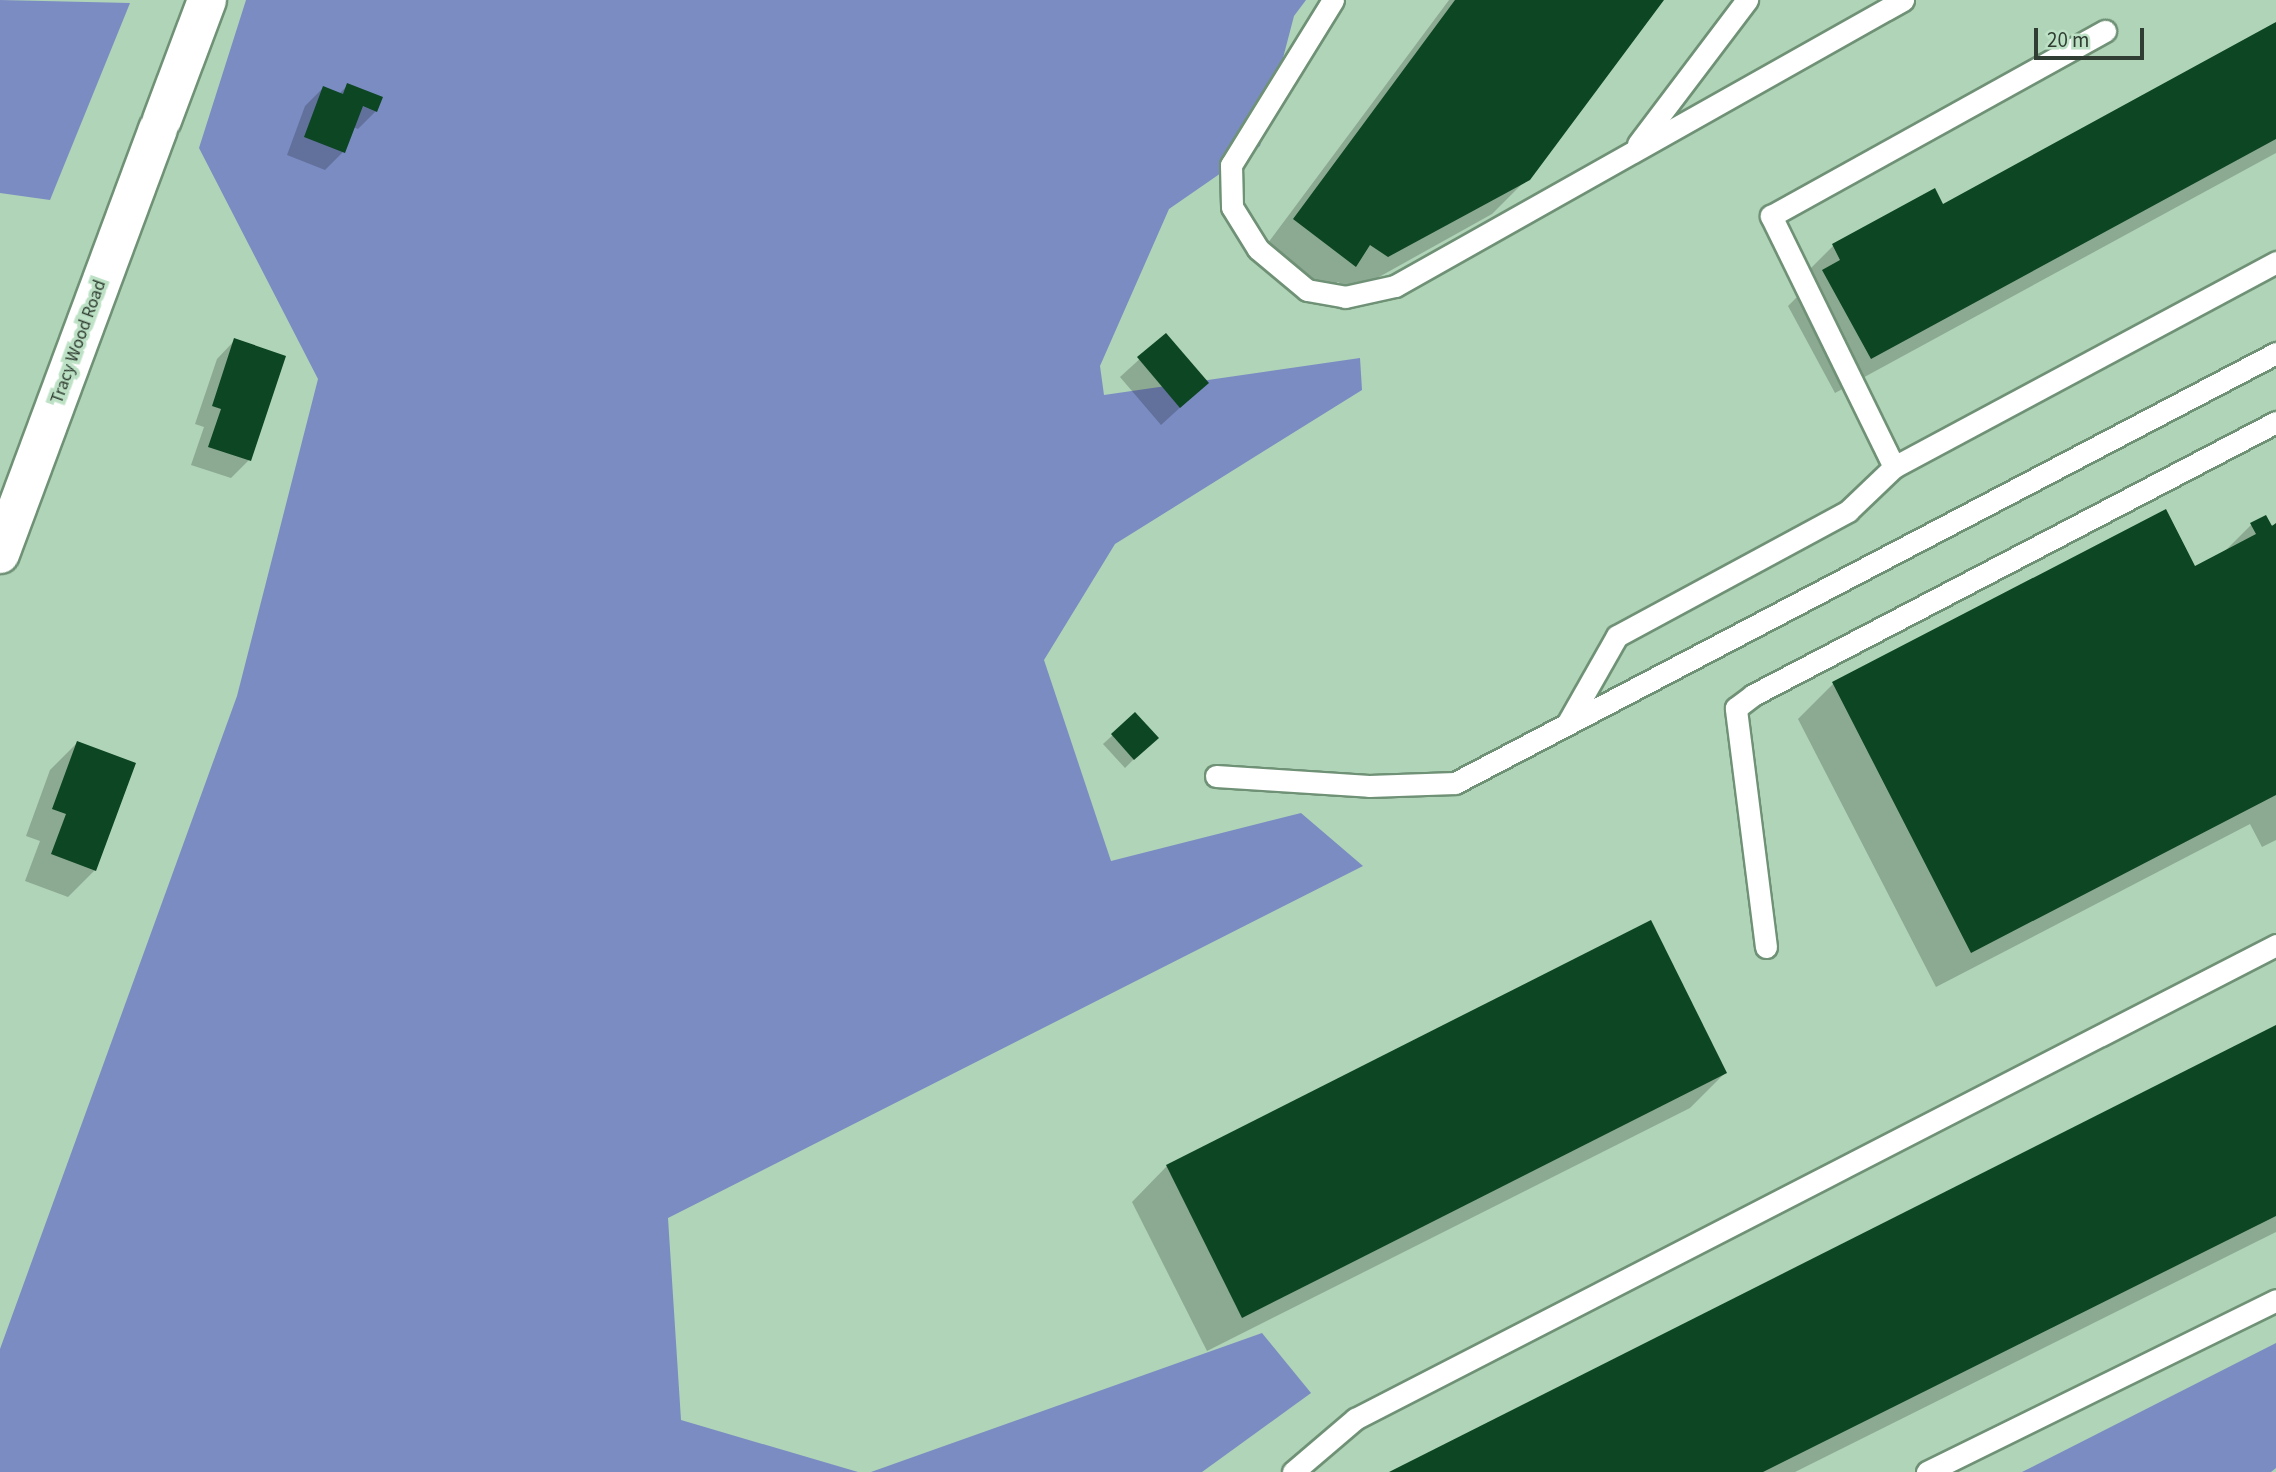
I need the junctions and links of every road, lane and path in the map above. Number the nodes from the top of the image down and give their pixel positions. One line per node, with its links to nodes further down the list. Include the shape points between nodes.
1 (207, 0): 11 (street, Tracy Wood Road)
2 (1333, 0): 6 (lane, via 1231,165 1232,207 1258,249 1307,290 1345,297 1395,286)
3 (1747, 0): 6 (lane)
4 (1903, 0): 6 (lane)
5 (2105, 31): 10 (lane, via 1771,216)
6 (1633, 151)
7 (2276, 262): 10 (lane)
8 (2276, 353): 12 (lane)
9 (2276, 422): 15 (lane, via 1753,695 1736,708)
10 (1894, 467): 12 (lane, via 1848,511 1617,636)
11 (0, 554)
12 (1567, 724): 13 (lane, via 1455,783 1369,786)
13 (1216, 776)
14 (2276, 945): 17 (lane, via 1355,1419)
15 (1766, 947)
16 (2276, 1300): 18 (lane)
17 (1293, 1472)
18 (1927, 1472)

